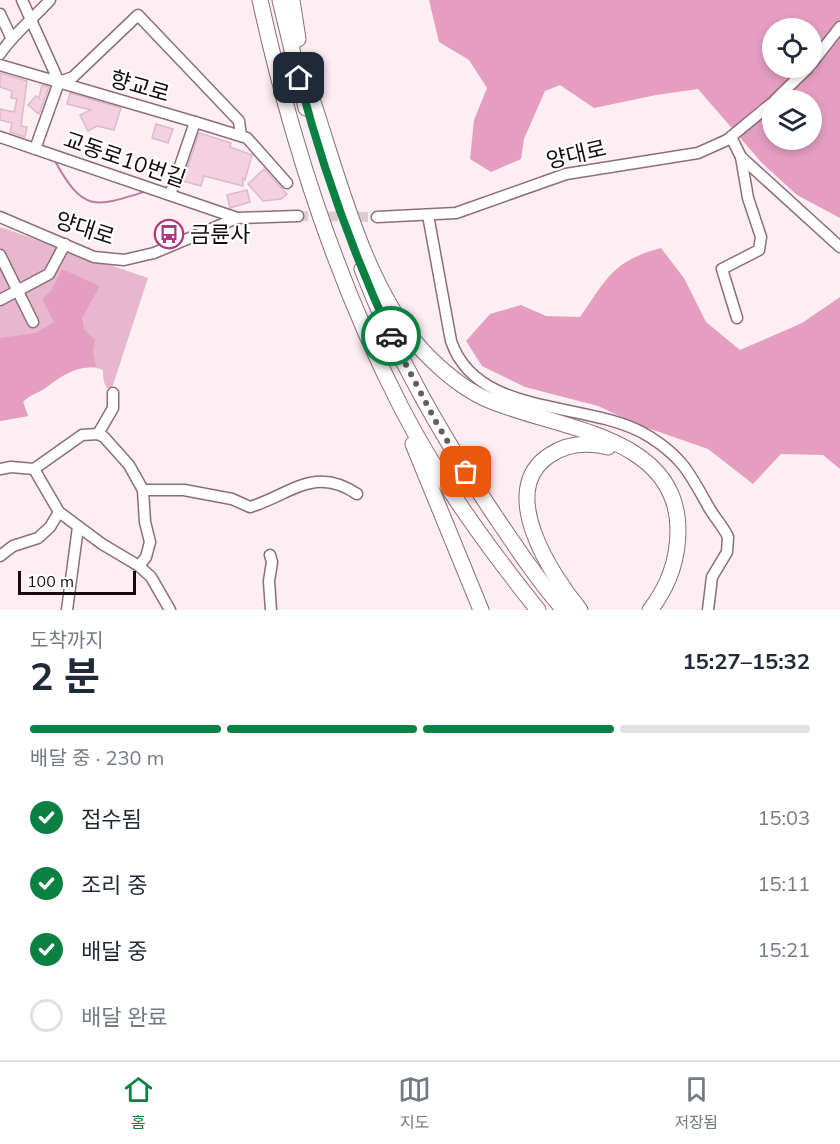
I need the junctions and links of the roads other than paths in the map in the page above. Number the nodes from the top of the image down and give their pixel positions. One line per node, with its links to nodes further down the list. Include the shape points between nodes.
1 (22, 0): 7 (street)
2 (50, 0): 7 (street)
3 (260, 0): 40 (highway, via 300,157)
4 (280, 0): 25 (highway, via 309,118)
5 (292, 0): 16 (highway)
6 (0, 15): 9 (street)
7 (32, 21): 9 (street); 14 (street)
8 (840, 27): 10 (street)
9 (11, 37): 11 (street)
10 (822, 50)
11 (0, 54)
12 (0, 65): 14 (street, 향교로)
13 (798, 78): 15 (street, 양대로)
14 (59, 82): 18 (street, 향교로); 19 (street, via 73,77 138,15 238,121); 22 (street)
15 (786, 90)
16 (310, 96): 25 (highway); 60 (highway, via 379,283 396,317 422,349 473,393 528,416 616,442 639,455 663,481 677,513 678,545 668,579)
17 (762, 112): 21 (street, 양대로)
18 (195, 122): 19 (street); 26 (street, 향교로)
19 (241, 136): 24 (street)
20 (0, 137): 22 (street, 교동로10번길)
21 (731, 137): 23 (street); 27 (street, 양대로, via 698,153 566,174 474,208)
22 (35, 149): 26 (street, 교동로10번길)
23 (741, 157): 33 (street); 38 (street, via 748,198 761,237 759,250 722,269)
24 (287, 183)
25 (334, 194): 57 (highway, via 400,357 514,545)
26 (170, 195): 30 (street, 교동로10번길)
27 (428, 215): 31 (street, 양대로); 61 (street, via 451,341 467,368 508,396 626,425 662,446 693,476 728,537 727,552 712,578)
28 (298, 216): 30 (street, 양대로)
29 (0, 217): 32 (street, 양대로)
30 (237, 218): 32 (street, 양대로, via 154,253 124,260 94,257)
31 (377, 218)
32 (65, 244): 36 (street, via 49,274)
33 (840, 247)
34 (0, 255): 35 (street)
35 (4, 270): 36 (street)
36 (18, 291): 37 (street); 39 (street)
37 (0, 300)
38 (736, 318)
39 (33, 322)
40 (364, 328): 55 (highway); 56 (highway, via 402,408 441,476)
41 (113, 393): 42 (street, via 113,408)
42 (98, 434): 44 (street, via 82,435); 45 (street, via 129,465)
43 (0, 469): 44 (street)
44 (34, 469): 47 (street)
45 (142, 490): 46 (street, via 184,490 232,499 250,507 285,491 323,481 338,483); 51 (street, via 150,542)
46 (357, 494)
47 (59, 512): 48 (street); 50 (street, via 38,538 13,546)
48 (78, 526): 51 (street); 52 (street)
49 (270, 555): 54 (street)
50 (0, 556)
51 (139, 566): 53 (street, via 151,577)
52 (68, 610)
53 (170, 610)
54 (271, 610)
55 (481, 610)
56 (537, 610)
57 (564, 610)
58 (580, 610): 59 (highway, via 555,579 540,551 528,502 531,480 540,463 557,450 584,443 609,447 635,462 651,479 666,509 666,562)
59 (640, 610)
60 (650, 610)
61 (708, 610)

